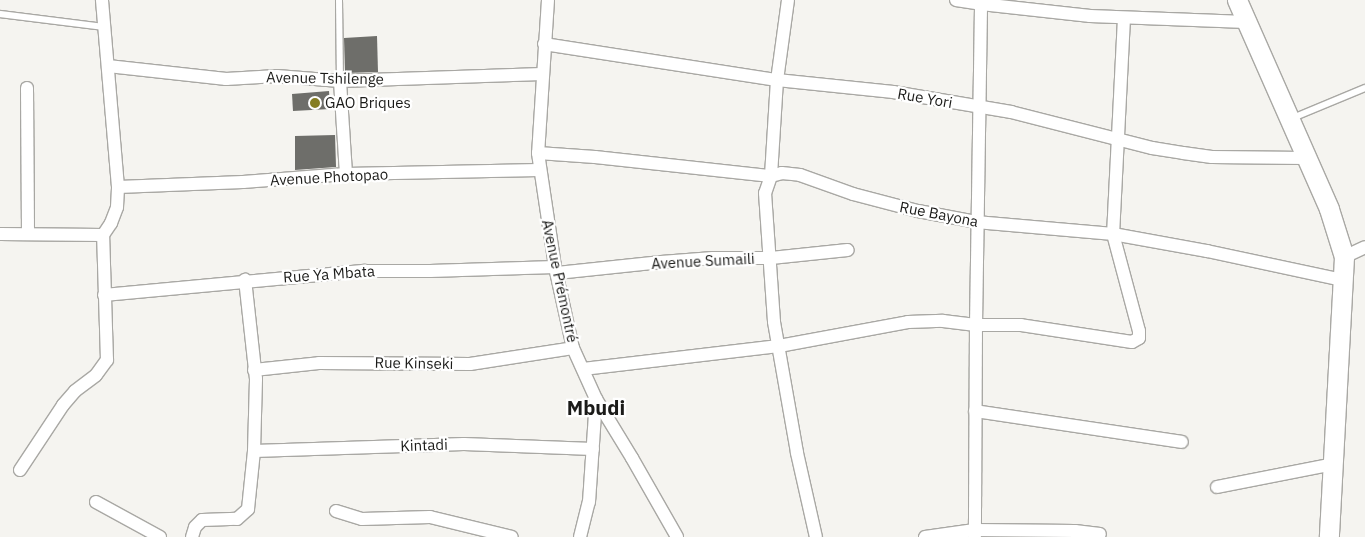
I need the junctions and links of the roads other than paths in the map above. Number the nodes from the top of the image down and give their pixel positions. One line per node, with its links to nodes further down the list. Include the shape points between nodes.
1 (102, 0): 11 (street)
2 (339, 0): 16 (lane)
3 (548, 0): 12 (street, Avenue Prémontré)
4 (788, 0): 15 (street)
5 (956, 0): 7 (street)
6 (1237, 0): 10 (street)
7 (981, 2): 9 (street); 19 (street)
8 (0, 14): 11 (lane)
9 (1124, 18): 10 (street); 21 (street)
10 (1246, 22): 20 (street)
11 (105, 27): 13 (street)
12 (544, 44): 14 (street, Avenue Prémontré); 15 (street, Rue Yori)
13 (108, 66): 16 (street, Avenue Tshilenge, via 226,79 277,76); 27 (street)
14 (542, 74): 16 (street, Avenue Tshilenge); 22 (street, Avenue Prémontré)
15 (777, 80): 19 (street, Rue Yori, via 894,92); 26 (street)
16 (340, 81): 25 (street)
17 (27, 88): 29 (street)
18 (1365, 88): 20 (lane)
19 (980, 107): 21 (street, Rue Yori); 28 (street)
20 (1289, 119): 23 (street)
21 (1118, 138): 23 (street, Rue Yori, via 1152,148 1212,157); 32 (street)
22 (538, 153): 24 (street, Avenue Prémontré); 26 (street, Rue Bayona, via 595,156)
23 (1304, 158): 35 (street, via 1328,208)
24 (540, 170): 25 (street, Avenue Photopao); 37 (street, Avenue Prémontré)
25 (346, 174): 27 (street, Avenue Photopao)
26 (771, 176): 28 (street, Rue Bayona, via 782,173 800,175 853,194); 36 (street, via 766,193)
27 (118, 187): 31 (street, via 117,207)
28 (976, 222): 32 (street, Rue Bayona); 41 (street)
29 (28, 233): 30 (street); 31 (street)
30 (0, 234)
31 (103, 234): 40 (street)
32 (1113, 234): 39 (street, Rue Bayona); 41 (street, via 1139,331 1137,340 1132,342 1022,325)
33 (1365, 247): 35 (street)
34 (848, 250): 36 (street, Avenue Sumaili)
35 (1344, 257): 39 (street)
36 (771, 258): 37 (street, Avenue Sumaili, via 704,259); 42 (street, via 773,315)
37 (556, 270): 38 (street, Rue Ya Mbata, via 365,271); 43 (street, Avenue Prémontré)
38 (245, 280): 40 (street, Rue Ya Mbata); 45 (street)
39 (1342, 280): 51 (street)
40 (104, 295): 52 (street, via 107,350 104,366 63,405)
41 (976, 325): 42 (street, via 943,321 908,322); 47 (street)
42 (778, 346): 44 (street); 63 (street)
43 (573, 348): 44 (street, Avenue Prémontré); 45 (street, Rue Kinseki, via 470,364 319,363)
44 (583, 369): 46 (street, Avenue Prémontré)
45 (254, 370): 50 (street)
46 (596, 399): 49 (street); 62 (street, Avenue Prémontré)
47 (975, 411): 48 (street); 56 (street)
48 (1182, 442)
49 (593, 449): 50 (street, Kintadi, via 464,444); 61 (street, via 589,502)
50 (254, 451): 59 (street, via 246,512 237,519 202,520)
51 (1334, 464): 53 (street); 65 (street)
52 (20, 470)
53 (1217, 487)
54 (96, 502): 58 (street)
55 (336, 511): 60 (street, via 362,519 430,517)
56 (975, 534): 57 (street, via 1075,531); 64 (street)
57 (1100, 534)
58 (160, 537)
59 (192, 537)
60 (512, 537)
61 (580, 537)
62 (677, 537)
63 (816, 537)
64 (925, 537)
65 (1329, 537)

